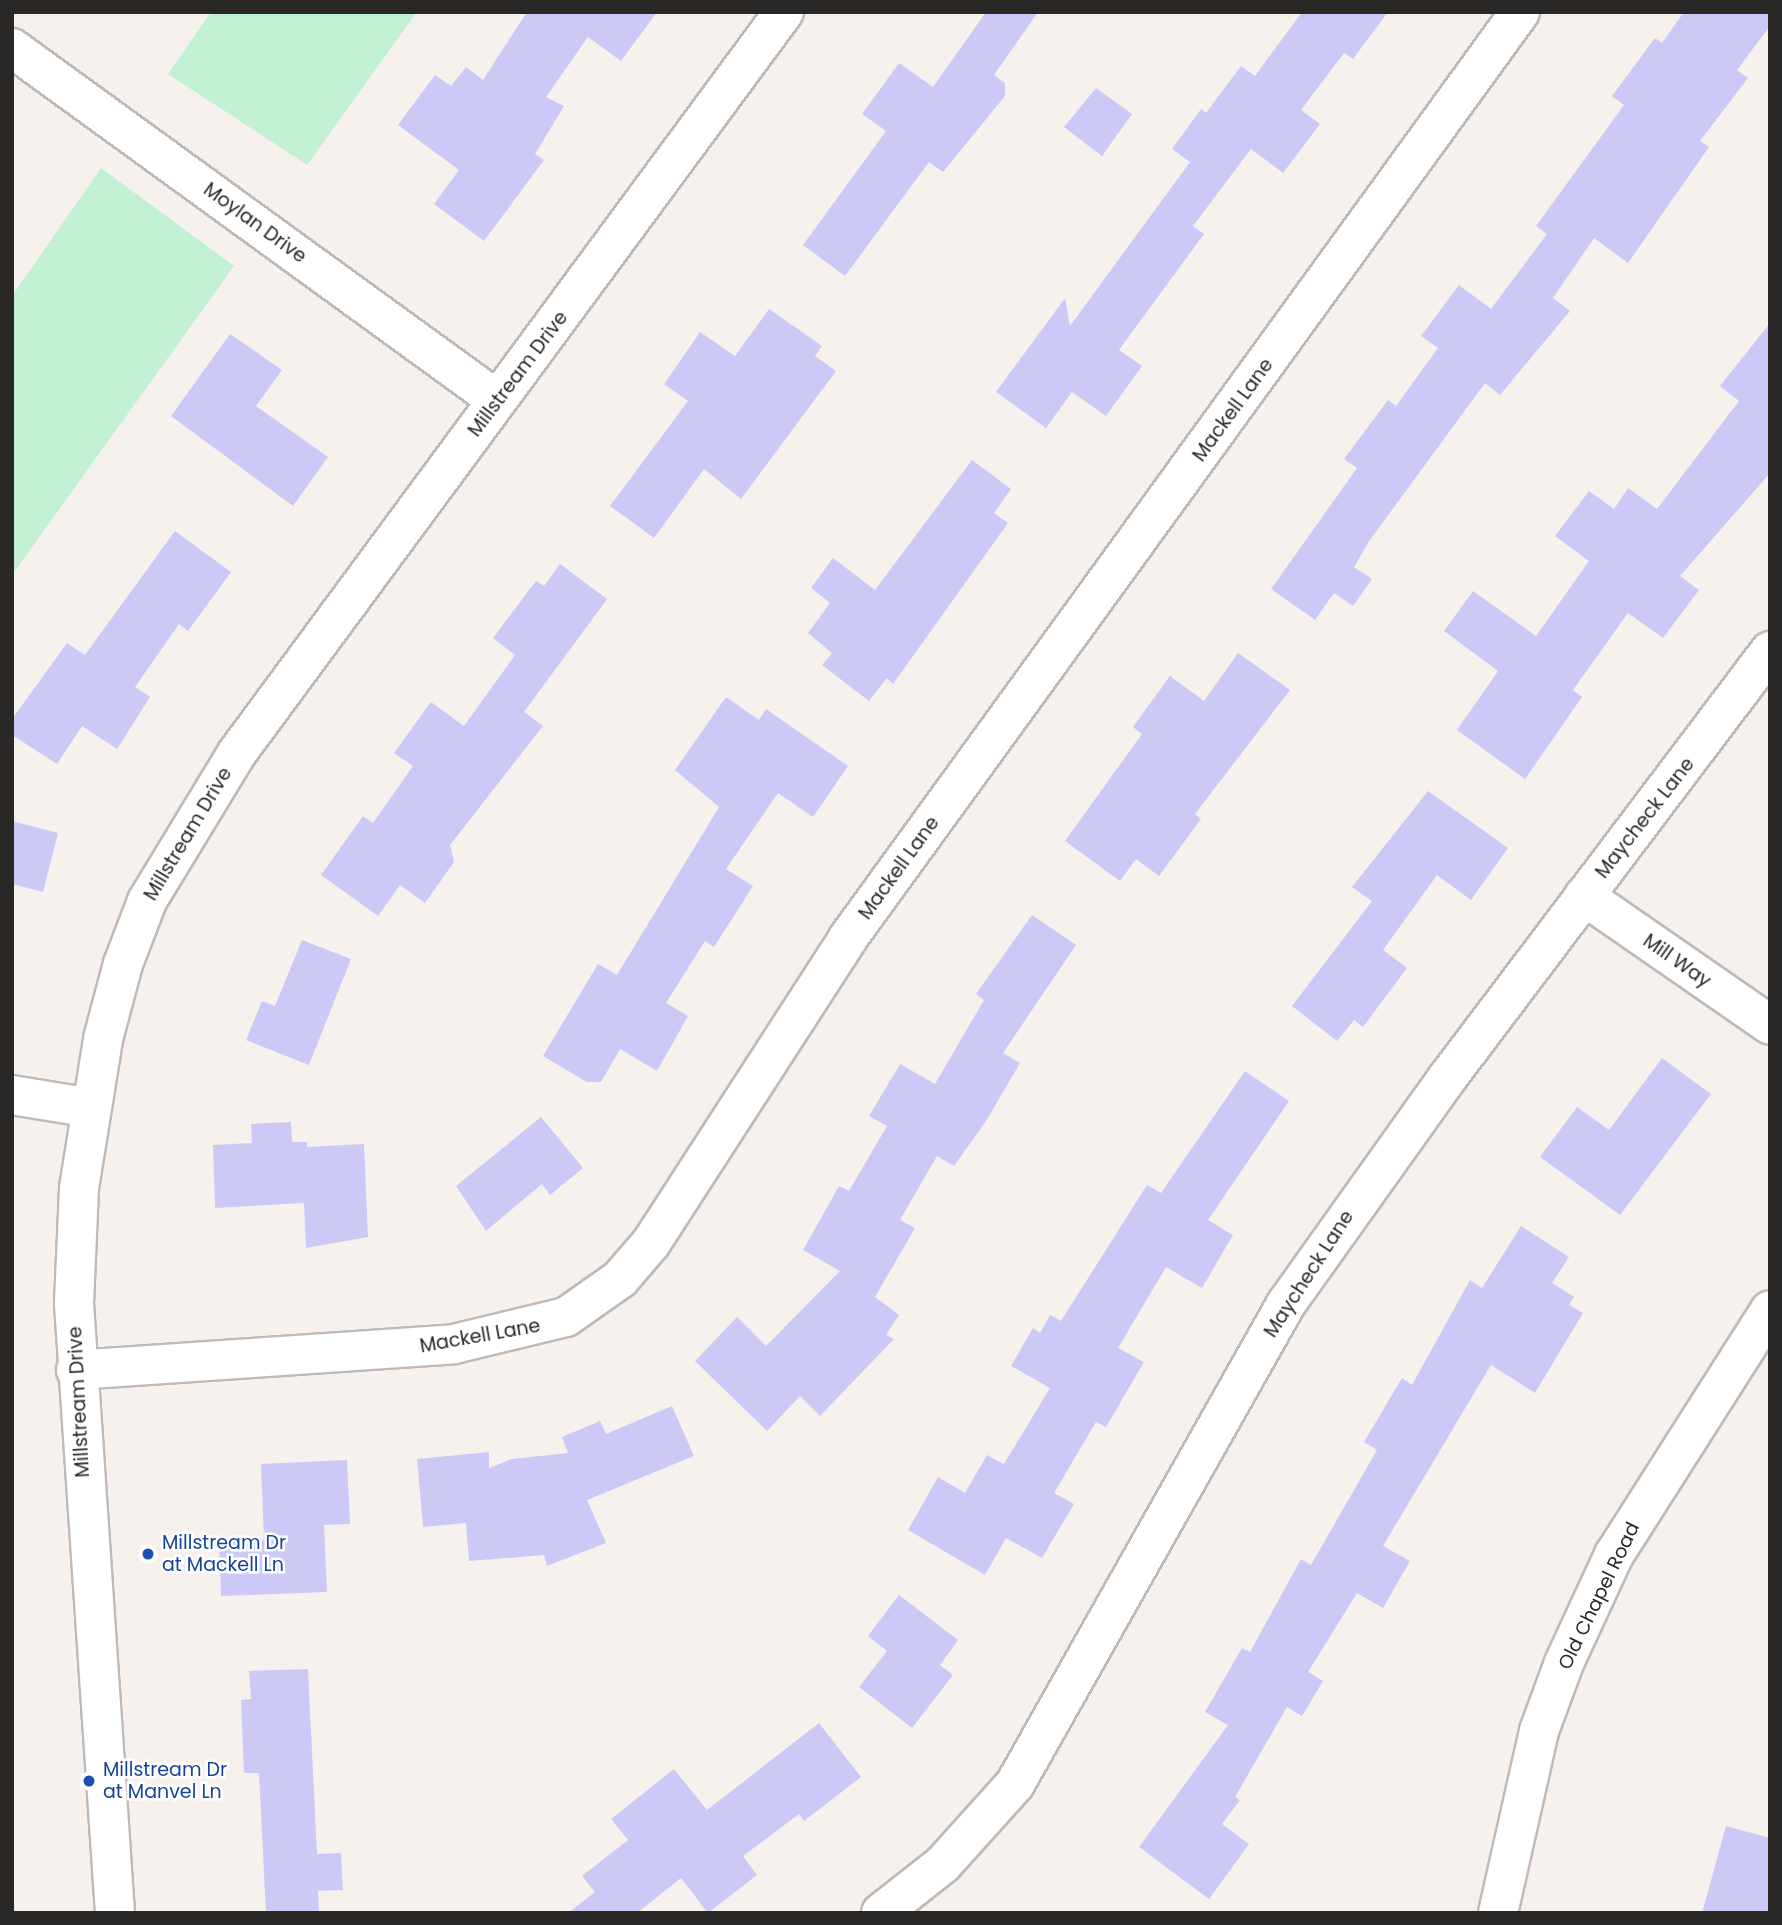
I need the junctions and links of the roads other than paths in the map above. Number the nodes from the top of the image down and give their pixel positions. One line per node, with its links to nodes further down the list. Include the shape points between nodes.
1 (784, 12): 4 (street, Millstream Drive)
2 (1520, 12): 11 (street, Mackell Lane, via 848,938 651,1243 620,1279 566,1317 454,1344)
3 (12, 48): 4 (street, Moylan Drive)
4 (497, 400): 9 (street, Millstream Drive, via 237,753 172,855 124,964)
5 (1770, 651): 6 (street, Maycheck Lane)
6 (1584, 896): 7 (street, Mill Way); 13 (street, Maycheck Lane, via 1286,1304 1014,1784 943,1864)
7 (1770, 1025)
8 (12, 1095): 9 (street)
9 (92, 1108): 11 (street, Millstream Drive, via 79,1188)
10 (1770, 1310): 14 (street, Old Chapel Road, via 1614,1555 1564,1663 1539,1731)
11 (76, 1370): 12 (street, Millstream Drive)
12 (115, 1913)
13 (881, 1913)
14 (1498, 1913)

